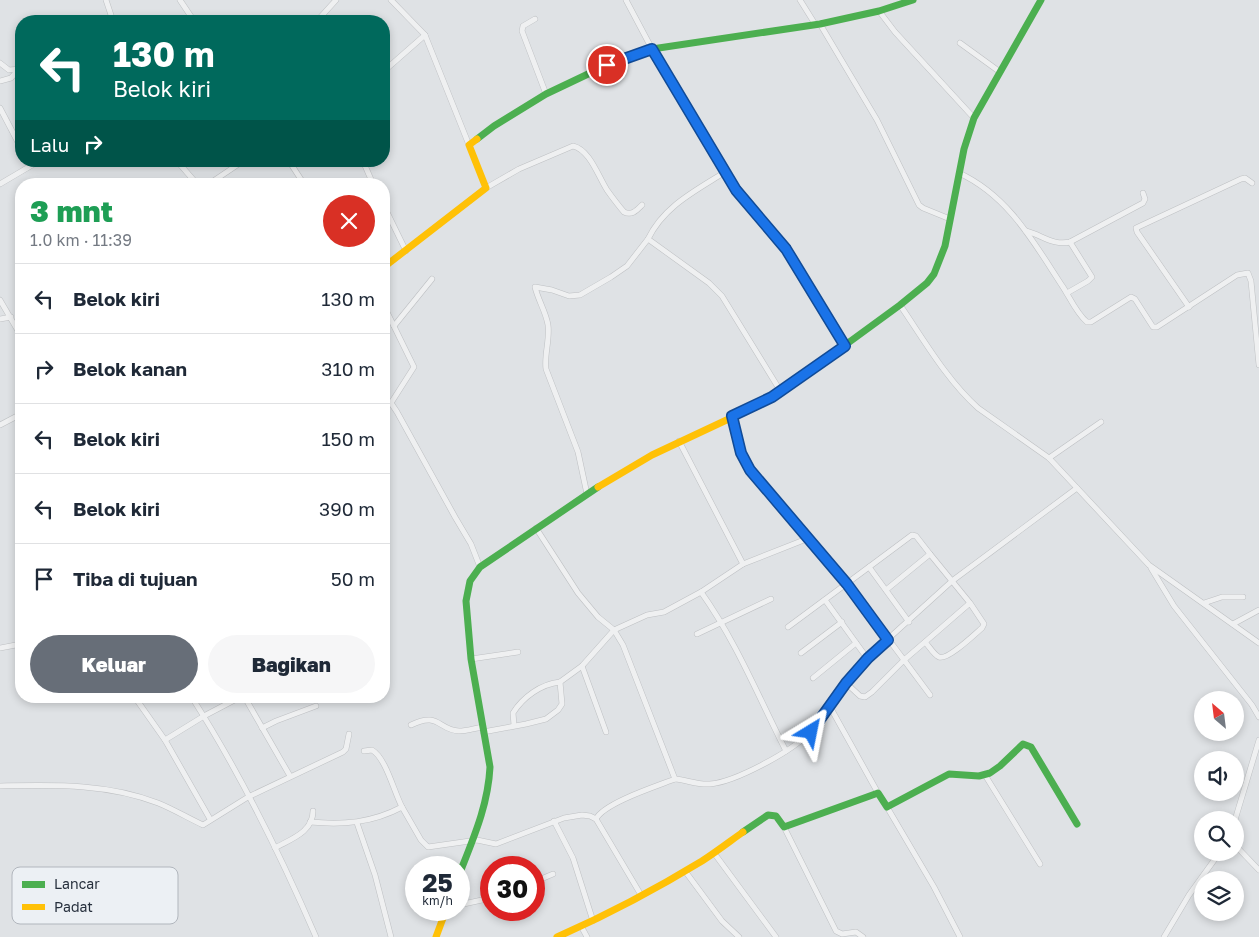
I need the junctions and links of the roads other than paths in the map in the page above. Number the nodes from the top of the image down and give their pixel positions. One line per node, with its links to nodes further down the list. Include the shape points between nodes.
1 (106, 0): 10 (street)
2 (180, 0): 11 (street)
3 (336, 0): 12 (street)
4 (391, 0): 15 (street)
5 (626, 0): 17 (street)
6 (800, 0): 14 (street)
7 (913, 0): 9 (street)
8 (1041, 0): 21 (street)
9 (880, 10): 14 (street); 26 (street, via 895,32)
10 (111, 15)
11 (190, 15)
12 (322, 15)
13 (535, 19): 24 (street, via 523,26 522,31)
14 (817, 24): 17 (street); 44 (street, via 877,120 919,205)
15 (426, 36): 19 (street); 28 (street)
16 (960, 43): 21 (street)
17 (652, 49): 24 (street, via 607,65); 33 (street)
18 (0, 64): 20 (street, via 9,70)
19 (390, 66)
20 (15, 69)
21 (1000, 72): 26 (street)
22 (15, 74): 23 (street)
23 (0, 82)
24 (546, 94): 28 (street, via 508,116)
25 (0, 108): 27 (street)
26 (974, 118): 34 (street)
27 (15, 137)
28 (469, 145): 40 (street)
29 (26, 167): 39 (street)
30 (182, 167): 35 (street)
31 (235, 167): 36 (street)
32 (293, 167): 37 (street)
33 (725, 172): 46 (street, via 673,206); 60 (street, via 742,198 786,249)
34 (959, 173): 44 (street); 45 (street, via 992,193)
35 (193, 178)
36 (218, 178)
37 (300, 178)
38 (1252, 183): 54 (street, via 1241,179 1136,228)
39 (0, 184)
40 (486, 188): 42 (street, via 518,169 573,146 590,160 624,212 634,213); 48 (street)
41 (1143, 193): 47 (street, via 1144,203)
42 (642, 205)
43 (390, 218): 48 (street)
44 (950, 219): 53 (street, via 945,246 934,274)
45 (1025, 231): 47 (street, via 1053,242); 51 (street)
46 (648, 239): 62 (street, via 722,296); 71 (street, via 627,266 580,295 569,296 535,287 548,326 546,370 578,452)
47 (1070, 242): 51 (street, via 1092,277)
48 (406, 251): 49 (street)
49 (390, 263)
50 (432, 280): 59 (street)
51 (1067, 293): 54 (street, via 1088,322 1131,297 1155,328)
52 (0, 300): 55 (street)
53 (900, 305): 60 (street); 69 (street, via 970,402)
54 (1189, 307): 61 (street, via 1237,275 1248,273)
55 (11, 317): 56 (street); 58 (street)
56 (0, 318)
57 (390, 318): 59 (street)
58 (15, 325)
59 (394, 326): 63 (street, via 414,367)
60 (845, 346): 62 (street)
61 (1259, 365)
62 (781, 392): 64 (street)
63 (391, 403): 77 (street, via 471,544)
64 (732, 416): 68 (street); 73 (street, via 741,453 750,470)
65 (15, 417): 67 (street)
66 (1102, 422): 69 (street)
67 (0, 425)
68 (679, 441): 71 (street); 75 (street)
69 (1049, 458): 70 (street)
70 (1076, 488): 76 (street); 79 (street)
71 (587, 494): 72 (street)
72 (536, 528): 77 (street); 94 (street, via 578,593)
73 (809, 538): 75 (street); 80 (street)
74 (930, 554): 78 (street, via 912,535); 79 (street); 81 (street)
75 (743, 564): 82 (street)
76 (1149, 565): 86 (street); 119 (street, via 1174,606)
77 (480, 566): 105 (street, via 467,590)
78 (869, 567): 80 (street); 81 (street)
79 (952, 581): 87 (street); 90 (street)
80 (847, 584): 85 (street); 96 (street)
81 (886, 590): 90 (street)
82 (701, 592): 91 (street); 94 (street, via 664,612 647,615)
83 (1243, 597): 86 (street, via 1222,597)
84 (771, 599): 91 (street)
85 (825, 600): 89 (street); 93 (street)
86 (1204, 603): 92 (street)
87 (970, 604): 97 (street); 97 (street, via 984,624 952,654 938,657)
88 (1259, 610): 92 (street)
89 (842, 622): 99 (street); 103 (street)
90 (908, 622): 96 (street)
91 (721, 623): 95 (street); 129 (street)
92 (1233, 624): 98 (street)
93 (788, 626)
94 (614, 630): 107 (street); 132 (street, via 628,656)
95 (696, 634)
96 (888, 640): 104 (street); 106 (street)
97 (925, 642): 106 (street)
98 (1259, 643)
99 (856, 644): 104 (street); 108 (street)
100 (15, 645): 101 (street)
101 (0, 648)
102 (518, 652): 105 (street)
103 (801, 653)
104 (868, 658): 110 (street)
105 (471, 660): 123 (street)
106 (904, 660): 110 (street, via 864,697); 111 (street)
107 (582, 666): 109 (street); 124 (street)
108 (813, 678)
109 (560, 682): 121 (street, via 549,684 528,696 513,713); 121 (street, via 562,700 558,710 546,719)
110 (846, 683): 116 (street)
111 (930, 695)
112 (139, 703): 126 (street)
113 (196, 703): 118 (street)
114 (229, 703): 118 (street)
115 (247, 703): 122 (street)
116 (829, 704): 129 (street, via 811,732); 134 (street)
117 (316, 706): 122 (street)
118 (204, 716): 126 (street); 135 (street)
119 (1259, 717)
120 (411, 725): 123 (street, via 432,720 459,731)
121 (514, 725): 123 (street)
122 (262, 728): 131 (street)
123 (483, 729): 147 (street, via 490,767 489,785)
124 (606, 732)
125 (349, 734): 131 (street, via 343,752)
126 (165, 740): 140 (street)
127 (1259, 740): 139 (street)
128 (364, 751): 136 (street, via 372,750 379,756)
129 (786, 751): 132 (street, via 720,783 697,784)
130 (985, 775): 137 (street, via 949,774); 145 (street, via 1003,764 1016,748 1028,745); 153 (street)
131 (290, 776): 135 (street)
132 (675, 779): 141 (street, via 604,809)
133 (0, 786): 140 (street, via 96,787 159,803 203,825)
134 (878, 793): 137 (street); 146 (street)
135 (248, 797): 140 (street); 148 (street)
136 (402, 807): 144 (street); 147 (street, via 426,846)
137 (887, 808): 170 (street)
138 (313, 810): 143 (street)
139 (1238, 811)
140 (210, 819)
141 (596, 819): 142 (street, via 582,816); 158 (street)
142 (554, 821): 147 (street, via 496,844 481,840); 160 (street, via 573,858)
143 (310, 822): 144 (street); 148 (street, via 304,831)
144 (357, 823): 163 (street)
145 (1078, 824)
146 (784, 827): 149 (street, via 776,816 768,815); 169 (street, via 836,931 842,934 856,932)
147 (471, 842): 151 (street)
148 (275, 848): 162 (street)
149 (714, 853): 155 (street); 168 (street)
150 (1244, 854): 154 (street)
151 (466, 856)
152 (1214, 861): 171 (street)
153 (1040, 864)
154 (1259, 870)
155 (685, 871): 158 (street); 167 (street, via 722,922)
156 (552, 874): 157 (street)
157 (545, 877)
158 (641, 895): 160 (street)
159 (442, 921): 164 (street)
160 (593, 921): 161 (street)
161 (581, 926): 165 (street); 166 (street)
162 (316, 937)
163 (391, 937)
164 (436, 937)
165 (558, 937)
166 (587, 937)
167 (739, 937)
168 (776, 937)
169 (863, 937)
170 (960, 937)
171 (1164, 937)

